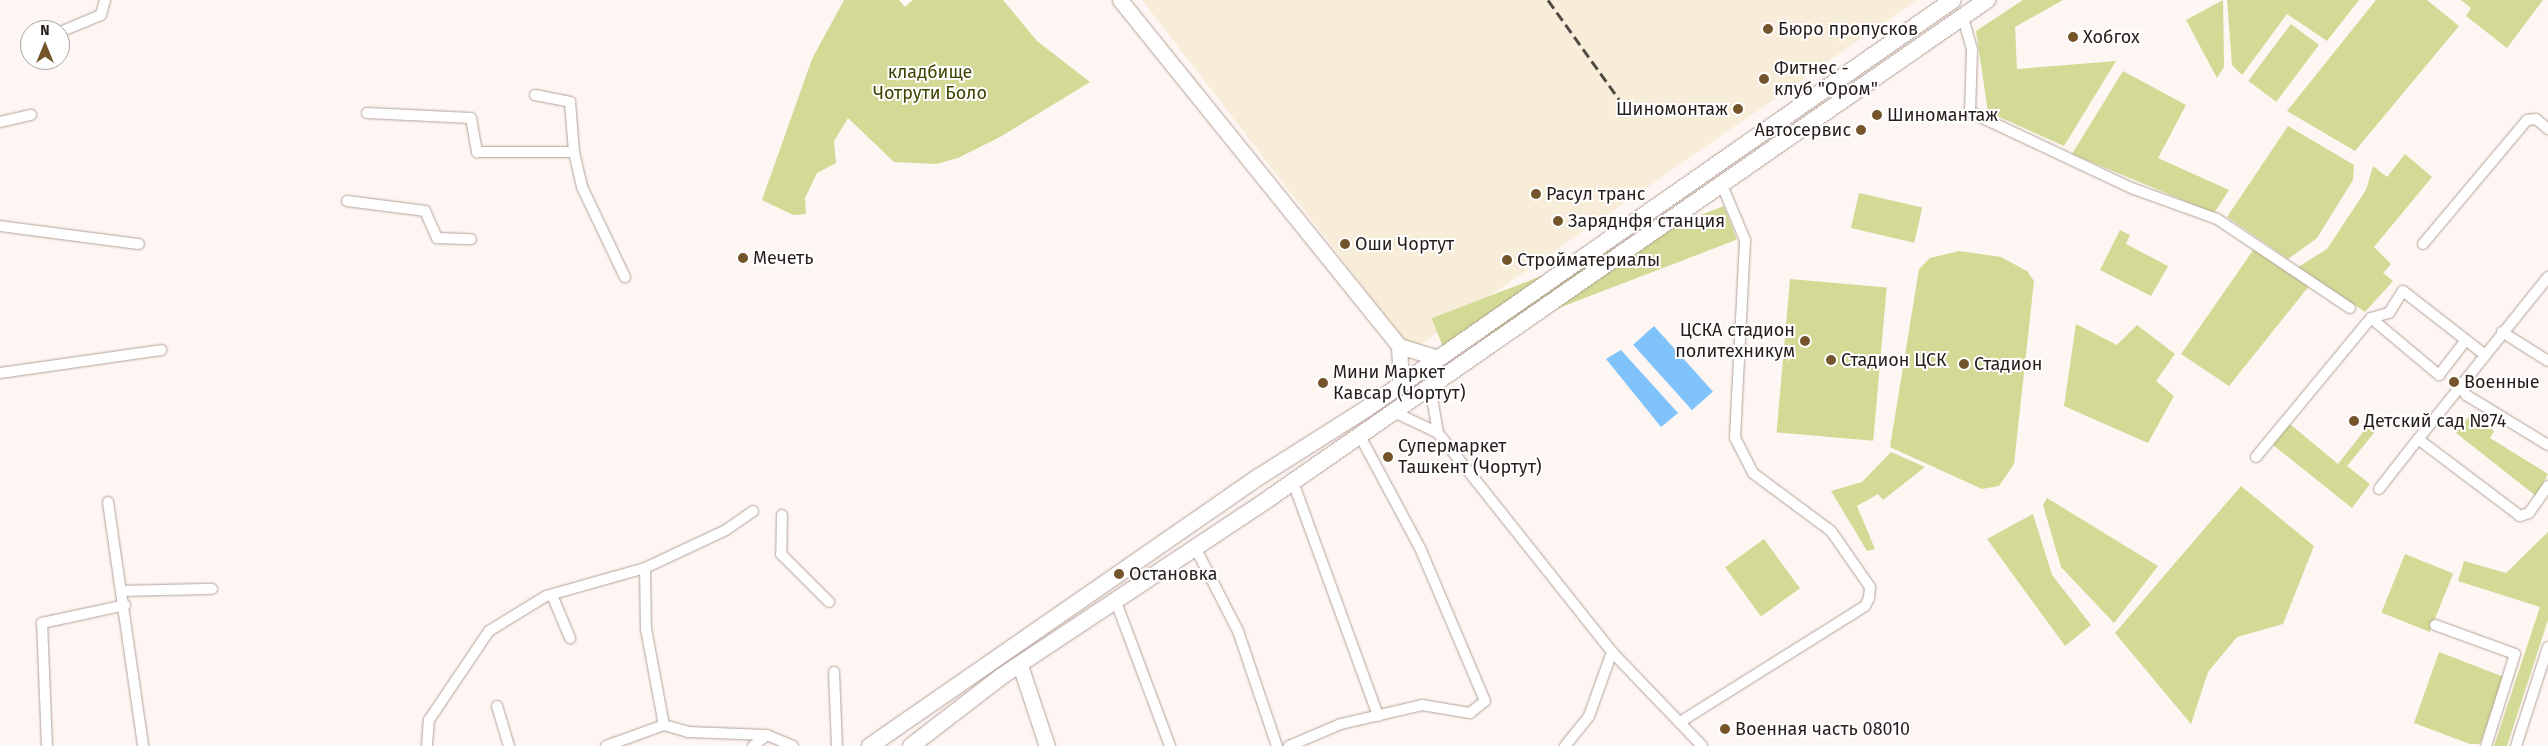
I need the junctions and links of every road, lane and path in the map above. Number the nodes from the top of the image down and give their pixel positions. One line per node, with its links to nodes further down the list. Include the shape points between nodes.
1 (105, 0): 6 (street, via 100,16)
2 (1120, 0): 26 (street)
3 (1953, 0): 21 (main road)
4 (1987, 0): 5 (main road)
5 (1962, 18): 13 (main road); 22 (street, via 1972,50 1970,112 2134,189 2216,219)
6 (70, 28)
7 (536, 95): 12 (street, via 570,102)
8 (367, 112): 12 (street, via 471,118 477,152)
9 (31, 115): 10 (street)
10 (0, 122)
11 (2548, 129): 18 (street, via 2536,119 2527,120)
12 (574, 152): 20 (street, via 582,187)
13 (1722, 185): 21 (main road); 66 (street, via 1745,240 1735,438 1753,473 1831,531 1870,587 1865,606)
14 (347, 201): 16 (street, via 426,211 437,238)
15 (0, 226): 17 (street)
16 (471, 239)
17 (139, 244)
18 (2423, 244)
19 (2548, 277): 24 (street)
20 (626, 278)
21 (1570, 278): 29 (main road); 34 (main road)
22 (2350, 308)
23 (2371, 318): 25 (street, via 2389,313 2403,291); 25 (street, via 2439,375); 40 (street)
24 (2502, 332): 28 (street); 30 (street)
25 (2466, 340): 28 (street)
26 (1399, 346): 29 (street); 32 (street)
27 (161, 350): 31 (street)
28 (2484, 354): 33 (street)
29 (1435, 357): 32 (main road)
30 (2548, 361)
31 (0, 373)
32 (1401, 381): 41 (main road)
33 (2459, 383): 38 (street); 39 (street, via 2466,395)
34 (1430, 386): 35 (main road); 36 (street)
35 (1394, 412): 36 (street); 37 (main road)
36 (1438, 433): 60 (street)
37 (1360, 436): 42 (main road); 65 (street, via 1420,548 1485,698 1483,706 1470,713 1422,705)
38 (2418, 439): 43 (street, via 2520,516 2529,513); 44 (street)
39 (2548, 445)
40 (2256, 458)
41 (1257, 478): 45 (main road); 63 (main road)
42 (1293, 482): 45 (main road); 65 (street)
43 (2548, 486)
44 (2380, 489)
45 (1271, 498): 49 (main road)
46 (108, 502): 52 (street)
47 (753, 511): 50 (street, via 726,530)
48 (782, 515): 54 (street, via 781,554)
49 (1196, 549): 55 (main road); 82 (street, via 1238,631)
50 (645, 568): 53 (street); 68 (street, via 646,629)
51 (212, 588): 52 (street)
52 (123, 591): 56 (street)
53 (552, 594): 58 (street); 73 (street, via 489,631 429,720)
54 (829, 602)
55 (1116, 602): 61 (main road); 81 (street)
56 (125, 605): 71 (street, via 42,623); 72 (street)
57 (2435, 625): 86 (street, via 2515,654)
58 (570, 638)
59 (2548, 648): 87 (street)
60 (1612, 652): 66 (street); 84 (street, via 1589,716)
61 (1020, 665): 67 (main road); 80 (street)
62 (834, 672): 77 (street)
63 (927, 704): 67 (main road); 78 (main road)
64 (497, 706): 74 (street)
65 (1378, 716): 83 (street, via 1341,724)
66 (1680, 722): 85 (street)
67 (940, 723): 79 (main road)
68 (664, 724): 69 (street, via 688,732); 70 (street)
69 (766, 734): 75 (street); 76 (street)
70 (612, 745)
71 (47, 746)
72 (143, 746)
73 (427, 746)
74 (509, 746)
75 (753, 746)
76 (793, 746)
77 (837, 746)
78 (870, 746)
79 (911, 746)
80 (1048, 746)
81 (1170, 746)
82 (1277, 746)
83 (1289, 746)
84 (1566, 746)
85 (1702, 746)
86 (2486, 746)
87 (2516, 746)

